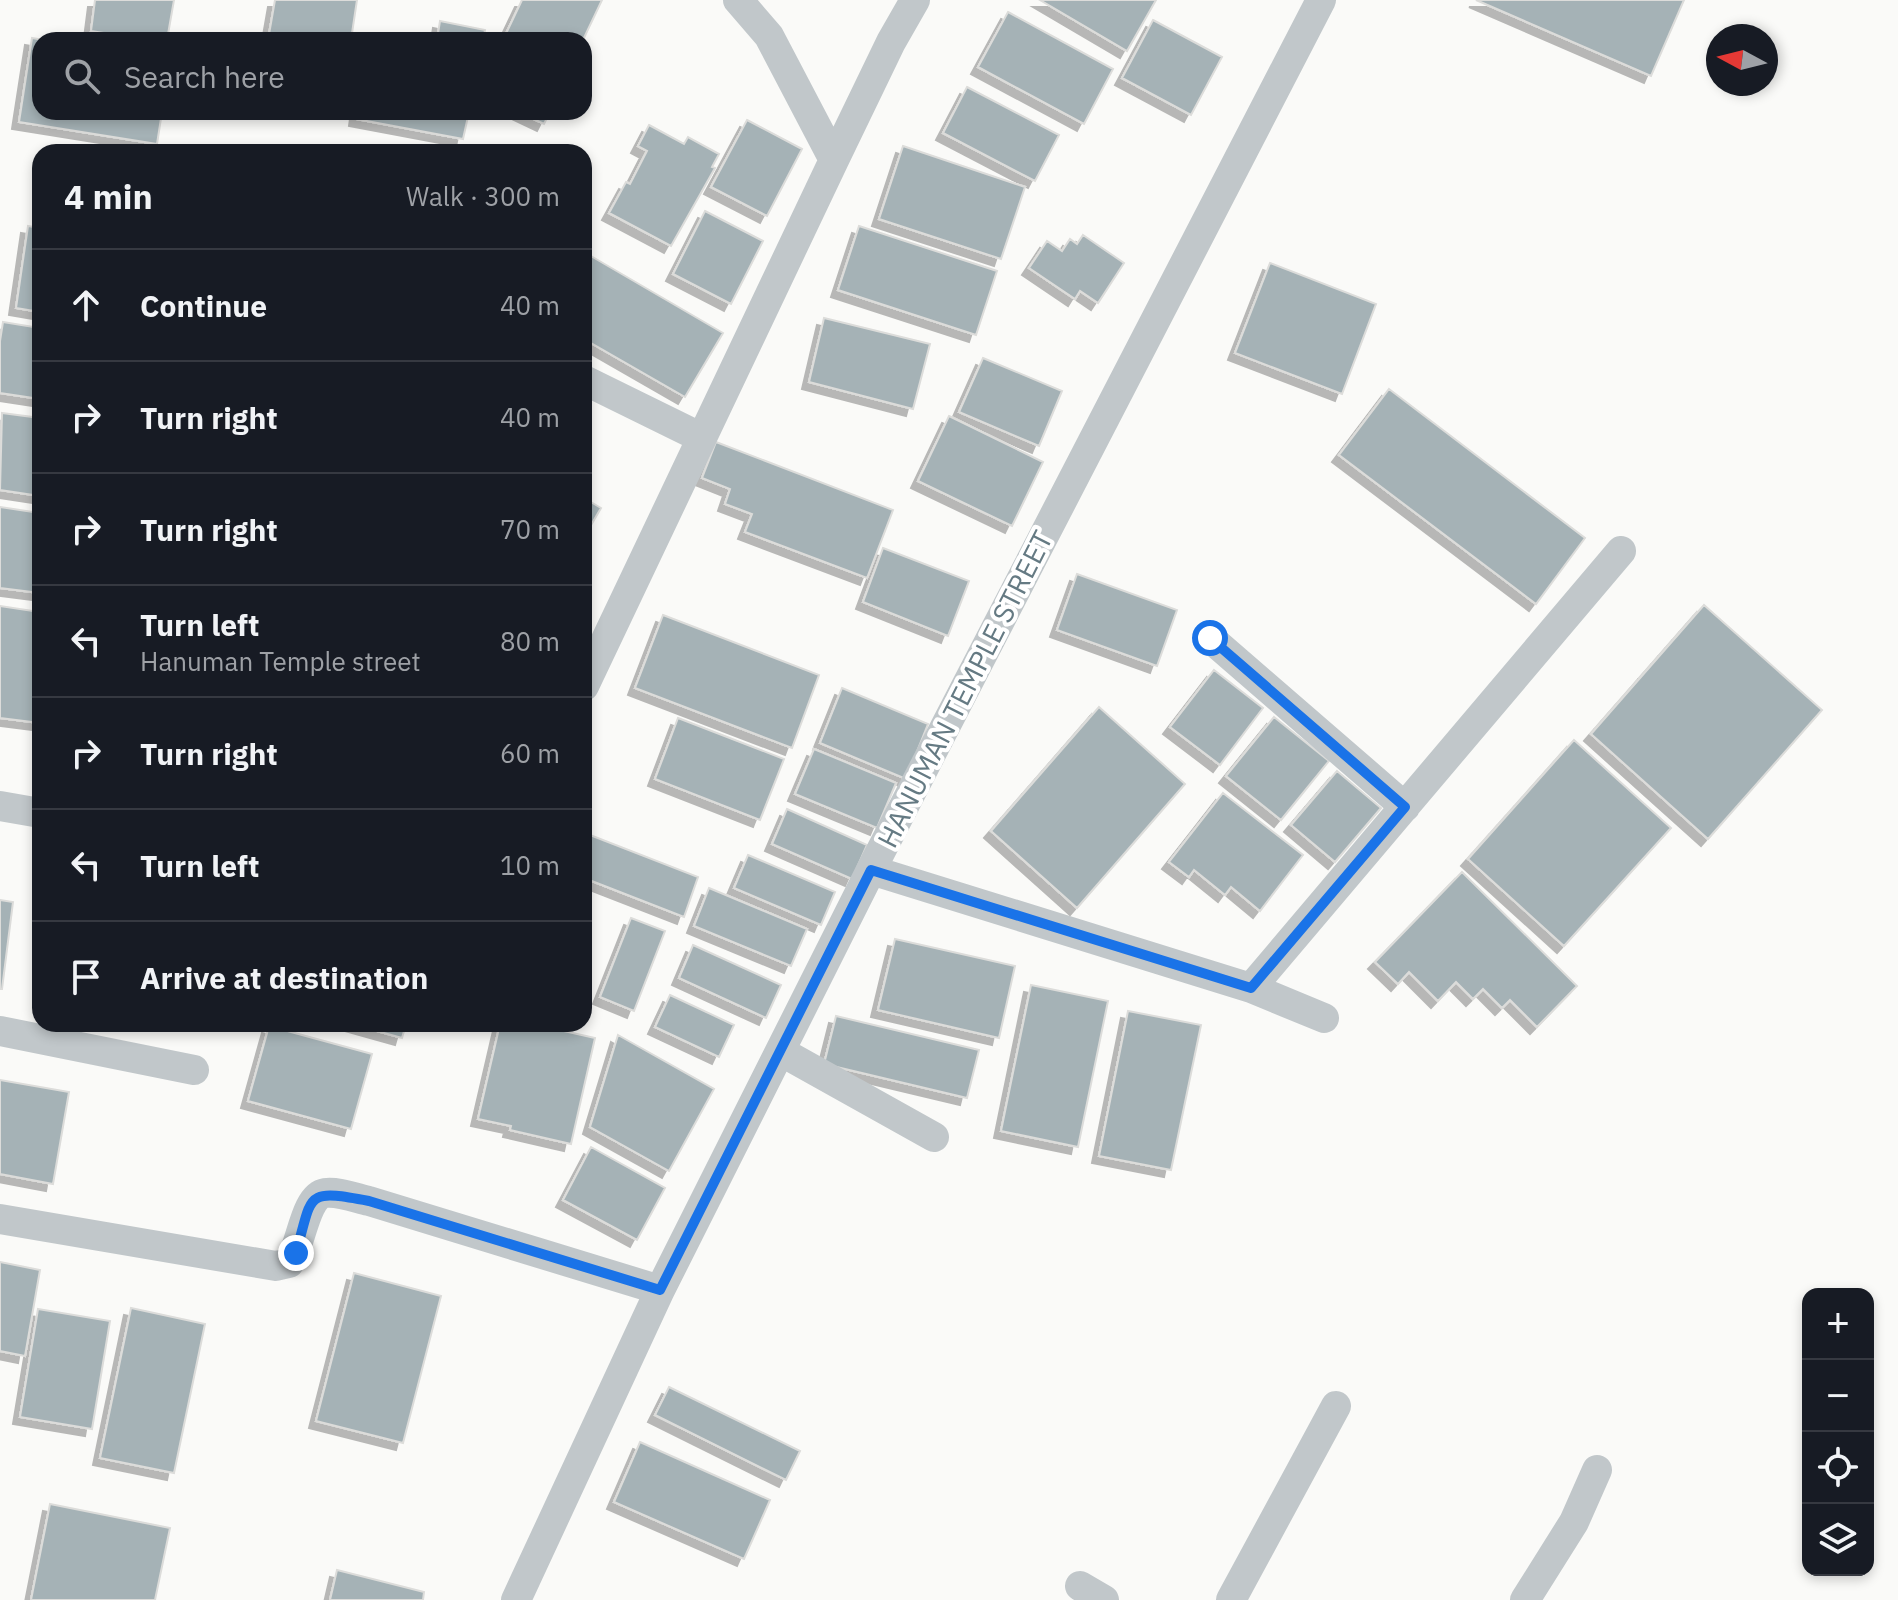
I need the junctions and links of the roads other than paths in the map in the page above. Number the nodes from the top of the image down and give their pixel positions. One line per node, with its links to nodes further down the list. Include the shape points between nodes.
1 (738, 0): 4 (street, via 769,36)
2 (915, 0): 4 (street)
3 (1321, 0): 13 (street, HANUMAN TEMPLE STREET)
4 (834, 160): 6 (street)
5 (592, 384): 6 (street)
6 (702, 438): 9 (street)
7 (1621, 551): 11 (street)
8 (1210, 638): 11 (street)
9 (592, 669)
10 (0, 806): 12 (street)
11 (1405, 807): 14 (street)
12 (32, 812)
13 (871, 870): 14 (street); 17 (street, HANUMAN TEMPLE STREET)
14 (1251, 988): 15 (street)
15 (1324, 1018)
16 (0, 1031): 18 (street)
17 (780, 1051): 19 (street); 21 (street, HANUMAN TEMPLE STREET)
18 (194, 1070)
19 (934, 1137)
20 (0, 1219): 21 (street, via 276,1266 289,1263 296,1253 309,1208 326,1193 369,1201)
21 (660, 1290): 24 (street, HANUMAN TEMPLE STREET)
22 (1336, 1406): 25 (street)
23 (1597, 1470): 26 (street, via 1574,1522)
24 (516, 1600)
25 (1231, 1600)
26 (1525, 1600)

